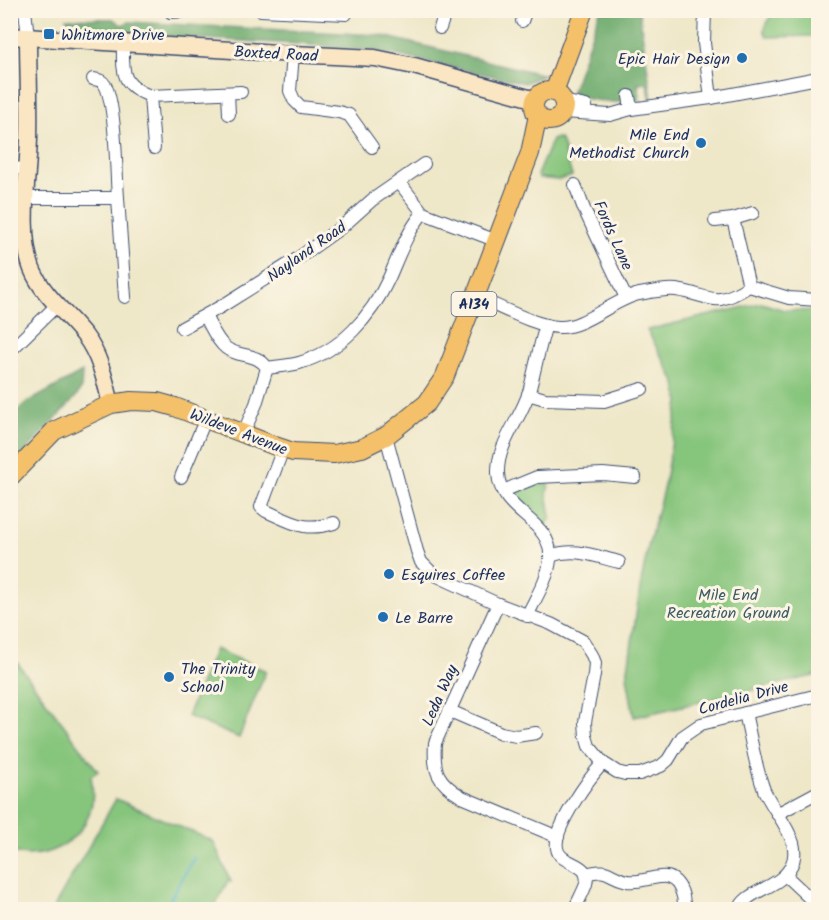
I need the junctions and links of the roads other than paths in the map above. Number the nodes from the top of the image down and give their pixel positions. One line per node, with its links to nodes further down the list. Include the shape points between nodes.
1 (25, 10): 11 (street)
2 (170, 10): 3 (street)
3 (201, 10)
4 (261, 10): 8 (street)
5 (446, 10): 9 (street)
6 (584, 10): 19 (main road, A134)
7 (705, 10): 18 (street, via 704,44)
8 (346, 14)
9 (440, 28)
10 (10, 36): 11 (street, Boxted Road)
11 (28, 37): 12 (street, Boxted Road); 26 (street)
12 (123, 43): 13 (street, Boxted Road); 16 (street, via 124,76 131,86)
13 (293, 54): 19 (street, Boxted Road, via 375,58 414,66); 22 (street, via 290,91 294,100 301,107 349,116)
14 (819, 78): 18 (street)
15 (93, 80): 30 (street, via 104,84 111,102)
16 (150, 96): 21 (street, via 234,93); 23 (street)
17 (629, 96): 20 (street)
18 (711, 98): 20 (street)
19 (551, 107): 20 (street, via 610,115); 35 (main road, Wildeve Avenue / A134)
20 (628, 110)
21 (229, 114)
22 (372, 147)
23 (154, 148)
24 (424, 164): 27 (street, Nayland Road)
25 (10, 168): 26 (street)
26 (28, 169): 29 (street)
27 (399, 183): 31 (street); 42 (street, Nayland Road, via 298,259)
28 (575, 185): 39 (street, Fords Lane)
29 (27, 198): 30 (street); 41 (street, via 25,229 31,265 37,280)
30 (118, 198): 37 (street)
31 (423, 213): 35 (street); 46 (street, via 412,226 379,299 346,338 298,364)
32 (753, 213): 33 (street)
33 (733, 219): 34 (street); 36 (street)
34 (715, 221)
35 (497, 241): 38 (main road, Wildeve Avenue / A134)
36 (750, 286): 39 (street, via 714,301 675,290); 40 (street, via 789,298)
37 (125, 297)
38 (476, 297): 43 (street); 52 (main road, Wildeve Avenue / A134, via 445,376 427,403)
39 (626, 298): 43 (street, via 565,327)
40 (819, 300)
41 (57, 305): 45 (street); 49 (street, via 86,337 96,355)
42 (205, 316): 44 (street, Nayland Road); 46 (street, via 226,348 257,357)
43 (546, 325): 48 (street)
44 (182, 328)
45 (10, 351)
46 (267, 368): 51 (street)
47 (642, 389): 48 (street, via 604,401 545,399)
48 (528, 394): 57 (street, via 499,460)
49 (111, 404): 50 (main road, Wildeve Avenue / A134, via 157,402); 54 (main road, Wildeve Avenue / A134, via 54,432)
50 (206, 418): 51 (main road, Wildeve Avenue / A134); 55 (street)
51 (243, 434): 53 (main road, Wildeve Avenue / A134)
52 (387, 436): 53 (main road, Wildeve Avenue / A134, via 362,448 334,454); 61 (street, via 421,562 433,574)
53 (283, 449): 58 (street, via 261,507 302,526)
54 (10, 477)
55 (182, 477)
56 (635, 477): 57 (street, via 537,477)
57 (503, 491): 59 (street, via 511,506 543,531)
58 (334, 524)
59 (550, 556): 60 (street, via 577,552); 62 (street)
60 (619, 562)
61 (498, 604): 62 (street); 64 (street, Leda Way)
62 (527, 616): 67 (street, via 577,636 592,655 594,675 586,736)
63 (819, 695): 65 (street, Cordelia Drive)
64 (450, 711): 66 (street, via 501,733); 70 (street, Leda Way, via 435,743 434,764 442,782 462,797)
65 (745, 713): 67 (street, Cordelia Drive, via 694,728 678,741 668,760 650,771 625,774); 69 (street, via 761,779)
66 (536, 733)
67 (603, 763): 70 (street, via 575,799)
68 (819, 792): 69 (street)
69 (777, 814): 72 (street, via 795,851)
70 (558, 837): 71 (street, via 556,848 562,858 581,867)
71 (586, 874): 74 (street); 75 (street, via 601,870 627,881 672,878 679,885)
72 (785, 875): 73 (street); 76 (street, via 744,900)
73 (819, 906)
74 (574, 909)
75 (684, 909)
76 (739, 909)

